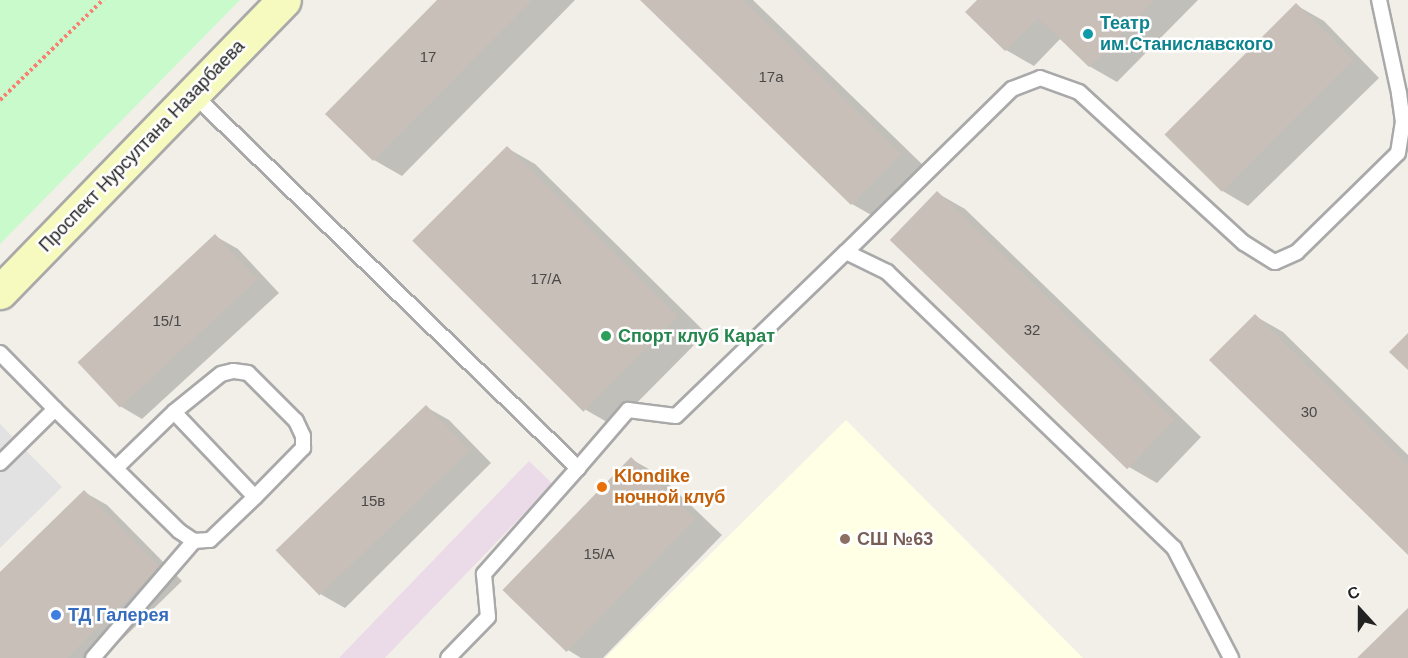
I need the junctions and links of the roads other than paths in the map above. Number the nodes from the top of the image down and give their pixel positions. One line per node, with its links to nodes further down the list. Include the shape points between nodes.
1 (284, 0): 3 (main road, Проспект Нурсултана Назарбаева)
2 (1378, 0): 4 (lane, via 1403,122 1398,153 1297,252 1275,262 1244,243 1078,92 1040,78 1012,89)
3 (193, 94): 5 (main road, Проспект Нурсултана Назарбаева); 11 (lane)
4 (846, 252): 11 (lane, via 676,416 628,411); 16 (lane, via 887,272 1174,548)
5 (0, 292)
6 (0, 353): 7 (lane)
7 (55, 409): 9 (lane); 10 (lane)
8 (174, 412): 10 (lane); 12 (lane); 12 (lane, via 221,374 233,371 248,373 296,421 303,448)
9 (0, 464)
10 (116, 468): 13 (lane)
11 (578, 468): 15 (lane, via 484,574 488,617)
12 (255, 497): 13 (lane, via 210,540)
13 (194, 541): 14 (lane)
14 (93, 658)
15 (448, 658)
16 (1231, 658)

